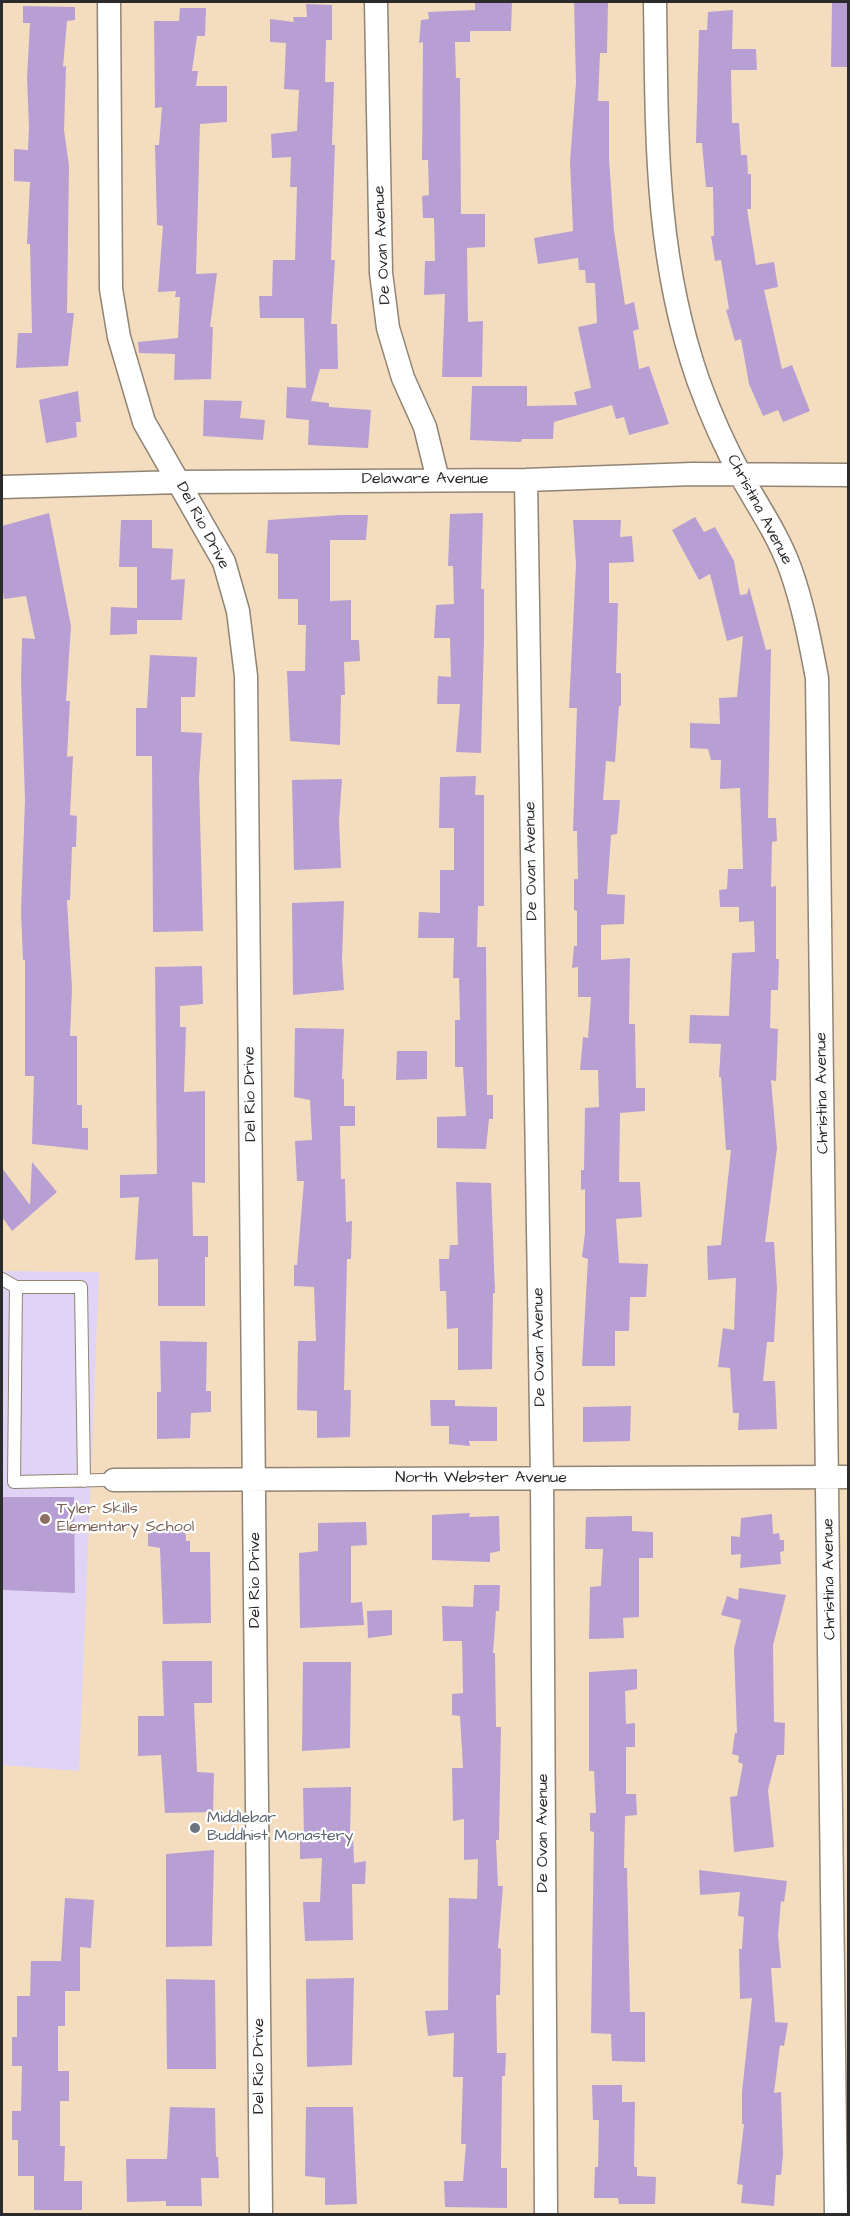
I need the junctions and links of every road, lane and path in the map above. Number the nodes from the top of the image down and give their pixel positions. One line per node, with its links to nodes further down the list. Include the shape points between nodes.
1 (109, 2): 8 (street, Del Rio Drive, via 111,289 118,337 144,422)
2 (376, 2): 6 (street, De Ovan Avenue, via 381,273 388,328 403,378 425,427)
3 (655, 2): 5 (street, Christina Avenue, via 657,170 673,287 698,379)
4 (849, 474): 5 (street, Delaware Avenue)
5 (741, 475): 7 (street, Delaware Avenue); 12 (street, Christina Avenue, via 790,567 817,678)
6 (438, 480): 7 (street, Delaware Avenue); 8 (street, Delaware Avenue)
7 (526, 480): 13 (street, De Ovan Avenue)
8 (180, 482): 9 (street, Delaware Avenue); 15 (street, Del Rio Drive, via 224,561 238,611 246,676)
9 (2, 487)
10 (2, 1279): 11 (lane)
11 (16, 1287): 16 (lane, via 81,1287); 16 (lane, via 14,1482)
12 (839, 1477): 13 (street, North Webster Avenue); 19 (street, Christina Avenue)
13 (542, 1478): 15 (street, North Webster Avenue); 18 (street, De Ovan Avenue)
14 (114, 1480): 15 (street, North Webster Avenue); 16 (lane)
15 (255, 1480): 17 (street, Del Rio Drive)
16 (84, 1481)
17 (261, 2214)
18 (546, 2214)
19 (836, 2214)

